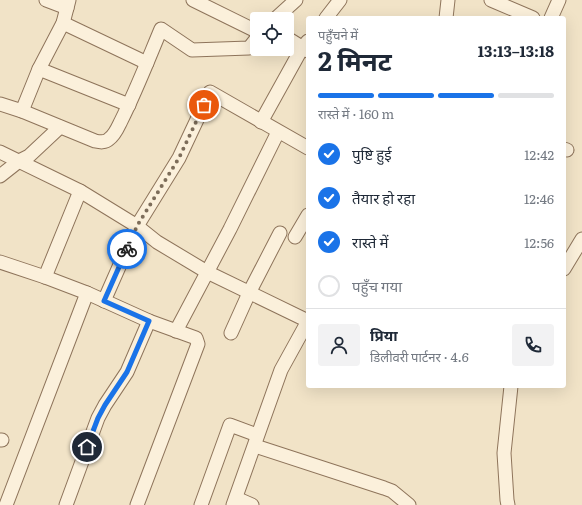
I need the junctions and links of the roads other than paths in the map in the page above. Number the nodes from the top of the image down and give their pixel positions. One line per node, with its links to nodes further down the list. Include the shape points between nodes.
1 (46, 0): 8 (street)
2 (193, 0): 15 (street)
3 (296, 0): 9 (street)
4 (340, 0): 10 (street)
5 (448, 0): 11 (street)
6 (491, 0): 12 (street)
7 (559, 0): 13 (street)
8 (68, 4): 14 (street)
9 (283, 12)
10 (328, 16)
11 (446, 16)
12 (528, 16)
13 (552, 16)
14 (62, 23): 19 (street); 20 (street)
15 (250, 31)
16 (294, 41): 18 (street)
17 (250, 46): 19 (street, via 192,50 161,29)
18 (306, 47): 24 (street)
19 (147, 63): 22 (street)
20 (39, 69): 22 (street); 23 (street)
21 (0, 104): 23 (street)
22 (129, 105): 25 (street, via 115,132 106,141 94,141)
23 (22, 112): 25 (street)
24 (261, 122): 26 (street); 33 (street, via 210,92 179,158)
25 (60, 127): 29 (street, via 29,156)
26 (278, 132): 27 (street); 39 (street)
27 (306, 147)
28 (0, 152): 29 (street)
29 (19, 161): 30 (street); 31 (street)
30 (0, 176)
31 (80, 192): 33 (street); 40 (street)
32 (306, 218): 35 (street)
33 (137, 226): 39 (street, via 157,242); 43 (street)
34 (280, 233): 42 (street)
35 (295, 237)
36 (582, 239): 38 (street)
37 (0, 262): 40 (street)
38 (566, 266)
39 (207, 272): 42 (street); 47 (street)
40 (45, 277): 41 (street)
41 (87, 293): 43 (street); 52 (street)
42 (249, 293): 44 (street); 48 (street)
43 (104, 301): 45 (street)
44 (306, 320)
45 (149, 321): 47 (street); 53 (street, via 127,372 98,418)
46 (306, 325): 50 (street, via 281,370)
47 (176, 331): 54 (street, via 196,338 198,344)
48 (231, 333)
49 (511, 388): 58 (street, via 504,453)
50 (256, 440): 51 (street); 55 (street, via 230,425); 57 (street, via 392,491)
51 (235, 502): 56 (street)
52 (6, 505)
53 (66, 505)
54 (137, 505)
55 (201, 505)
56 (252, 505)
57 (409, 505)
58 (508, 505)

